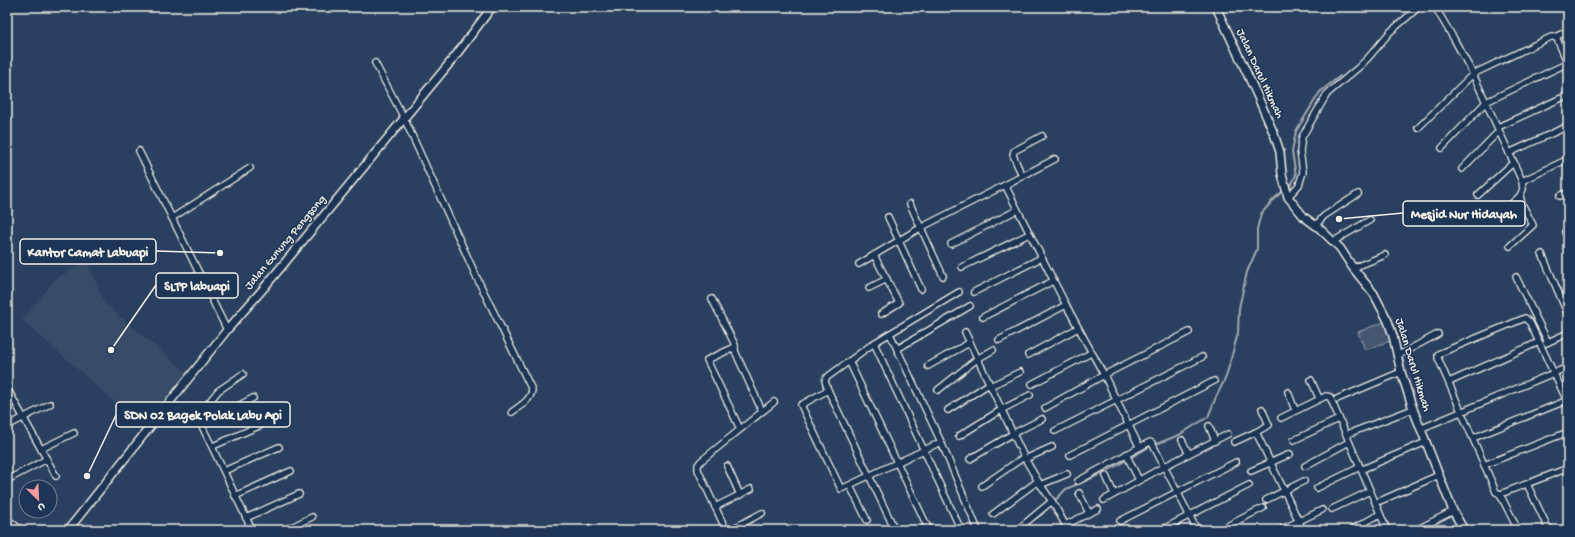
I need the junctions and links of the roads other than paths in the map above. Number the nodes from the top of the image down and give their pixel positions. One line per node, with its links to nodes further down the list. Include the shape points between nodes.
1 (492, 7): 12 (street, Jalan Gunung Pengsong)
2 (1216, 7): 30 (street, Jalan Darul Hikmah, via 1274,134)
3 (1419, 7): 30 (street, via 1390,32 1359,67 1327,94 1302,137 1300,151 1303,172 1299,185)
4 (1434, 7): 9 (street)
5 (1568, 31): 6 (street)
6 (1555, 37): 8 (street); 9 (street)
7 (375, 63): 12 (street)
8 (1568, 63): 11 (street)
9 (1473, 74): 11 (street); 14 (street)
10 (1568, 95): 15 (street)
11 (1486, 102): 15 (street); 17 (street)
12 (404, 118): 71 (street, Jalan Gunung Pengsong); 124 (street, via 477,278 532,390 527,400)
13 (1568, 126): 19 (street)
14 (1418, 128)
15 (1499, 129): 19 (street); 24 (street)
16 (1042, 136): 25 (street, via 1014,151 1013,155)
17 (1442, 148)
18 (139, 151): 38 (street)
19 (1509, 153): 22 (street)
20 (1055, 159): 25 (street)
21 (1568, 159): 26 (street)
22 (1514, 162): 26 (street); 31 (street)
23 (250, 168): 38 (street)
24 (1462, 169)
25 (1022, 176): 27 (street)
26 (1522, 181): 32 (street, via 1523,189)
27 (1005, 185): 35 (street); 41 (street)
28 (1568, 192): 33 (street)
29 (1358, 194): 40 (street, via 1324,216)
30 (1288, 195): 40 (street, Jalan Darul Hikmah, via 1304,217)
31 (1478, 195)
32 (1520, 196): 37 (street); 48 (street, via 1533,225)
33 (1560, 196)
34 (910, 204): 41 (street)
35 (1018, 210): 43 (street); 47 (street)
36 (888, 217): 45 (street)
37 (1497, 217)
38 (172, 218): 71 (street)
39 (1370, 220): 46 (street)
40 (1316, 225): 46 (street, Jalan Darul Hikmah)
41 (920, 228): 45 (street); 56 (street)
42 (1565, 232): 44 (street)
43 (1029, 234): 52 (street); 54 (street)
44 (1568, 238)
45 (898, 241): 50 (street); 61 (street)
46 (1334, 241): 55 (street, Jalan Darul Hikmah)
47 (951, 244)
48 (1510, 246)
49 (1542, 254): 68 (street)
50 (874, 255): 53 (street); 58 (street)
51 (1385, 255): 55 (street)
52 (1041, 258): 59 (street); 63 (street)
53 (859, 264)
54 (962, 267)
55 (1353, 268): 87 (street, Jalan Darul Hikmah, via 1374,294 1391,326)
56 (943, 276)
57 (1516, 277): 78 (street)
58 (887, 279): 60 (street); 67 (street, via 899,302)
59 (1054, 281): 66 (street); 69 (street)
60 (869, 288)
61 (921, 290)
62 (959, 292): 75 (street)
63 (974, 292)
64 (712, 299): 82 (street)
65 (970, 306): 83 (street)
66 (1066, 306): 70 (street); 77 (street)
67 (881, 314)
68 (1568, 315)
69 (983, 317)
70 (1078, 328): 85 (street); 86 (street)
71 (227, 330): 114 (street, Jalan Gunung Pengsong)
72 (965, 332): 80 (street)
73 (1189, 332): 97 (street)
74 (1568, 333): 78 (street)
75 (890, 334): 79 (street); 83 (street)
76 (1438, 334): 87 (street)
77 (999, 340)
78 (1548, 342): 81 (street)
79 (874, 343): 90 (street); 158 (street)
80 (969, 343): 89 (street); 91 (street)
81 (1540, 344): 95 (street); 100 (street); 100 (street, via 1525,318 1440,353 1438,358)
82 (735, 347): 122 (street); 135 (street, via 707,360)
83 (897, 350): 149 (street)
84 (993, 350): 89 (street)
85 (1091, 353): 97 (street); 101 (street)
86 (1028, 355)
87 (1397, 356): 94 (street, Jalan Darul Hikmah)
88 (1202, 357): 110 (street)
89 (977, 359): 102 (street); 105 (street)
90 (849, 361): 104 (street, via 826,378); 168 (street)
91 (928, 366)
92 (1568, 367): 95 (street)
93 (1020, 372): 102 (street)
94 (1401, 372): 111 (street); 118 (street, Jalan Darul Hikmah)
95 (1554, 373): 112 (street); 123 (street)
96 (243, 374): 129 (street, via 218,391)
97 (1104, 375): 110 (street); 116 (street)
98 (1311, 380): 109 (street)
99 (1214, 381): 132 (street)
100 (1449, 382): 123 (street)
101 (1032, 384)
102 (989, 385): 119 (street); 120 (street)
103 (7, 388): 125 (street)
104 (828, 390): 181 (street); 190 (street, via 802,403 801,406 840,488)
105 (938, 390)
106 (1288, 392): 121 (street)
107 (1030, 395): 120 (street)
108 (253, 398): 131 (street)
109 (1319, 398): 121 (street); 128 (street, via 1329,396)
110 (1116, 399): 132 (street); 137 (street)
111 (1337, 399)
112 (1568, 401): 145 (street)
113 (774, 402): 122 (street)
114 (170, 403): 129 (street); 227 (street, Jalan Gunung Pengsong)
115 (50, 404): 125 (street)
116 (1045, 408)
117 (1262, 409): 138 (street, via 1269,425)
118 (1413, 409): 136 (street, Jalan Darul Hikmah); 142 (street)
119 (948, 410)
120 (1001, 410): 141 (street); 144 (street)
121 (1296, 410): 126 (street)
122 (762, 411): 135 (street)
123 (1462, 411): 136 (street); 145 (street)
124 (512, 412)
125 (23, 418): 133 (street); 157 (street)
126 (1281, 418)
127 (1042, 419): 141 (street)
128 (1339, 419): 147 (street); 151 (street)
129 (196, 420): 131 (street)
130 (268, 422): 153 (street)
131 (202, 425): 153 (street)
132 (1127, 425): 156 (street); 159 (street)
133 (7, 426)
134 (1209, 426): 148 (street)
135 (740, 429): 207 (street, via 698,465)
136 (1420, 429): 152 (street, Jalan Darul Hikmah)
137 (1056, 431)
138 (1256, 432): 150 (street); 167 (street)
139 (1568, 432): 169 (street)
140 (74, 433): 157 (street)
141 (1014, 433): 163 (street); 165 (street)
142 (1350, 433)
143 (1228, 434): 148 (street)
144 (959, 436)
145 (1472, 438): 169 (street)
146 (1182, 440): 160 (street)
147 (1294, 440)
148 (1215, 441): 160 (street)
149 (941, 442): 158 (street); 235 (street)
150 (1234, 442)
151 (1349, 442): 172 (street); 173 (street)
152 (1426, 442): 173 (street); 179 (street, Jalan Darul Hikmah)
153 (213, 446): 175 (street)
154 (279, 447): 175 (street)
155 (1052, 447): 163 (street)
156 (1140, 447): 162 (street); 171 (street, via 1152,443)
157 (41, 449): 164 (street)
158 (924, 450): 168 (street); 234 (street)
159 (1070, 454)
160 (1189, 454): 171 (street)
161 (1290, 454): 167 (street)
162 (1127, 456): 184 (street); 185 (street)
163 (1025, 458): 187 (street); 191 (street)
164 (47, 459): 180 (street); 183 (street)
165 (970, 459)
166 (1236, 462): 196 (street)
167 (1270, 462): 177 (street); 194 (street)
168 (897, 463): 181 (street); 233 (street)
169 (1484, 465): 201 (street, via 1493,489)
170 (728, 466): 199 (street)
171 (1165, 466): 184 (street); 196 (street)
172 (1305, 466)
173 (1363, 467): 192 (street); 195 (street)
174 (1568, 468): 188 (street)
175 (224, 471): 202 (street)
176 (292, 471): 202 (street)
177 (1251, 471)
178 (1067, 474): 187 (street)
179 (1439, 475): 206 (street); 212 (street, Jalan Darul Hikmah)
180 (56, 476)
181 (869, 476): 190 (street); 232 (street)
182 (1106, 476): 200 (street)
183 (7, 480)
184 (1139, 480): 200 (street)
185 (1078, 481)
186 (1304, 481): 194 (street)
187 (1039, 483): 205 (street); 215 (street)
188 (1527, 484): 201 (street); 246 (street)
189 (1249, 485): 217 (street)
190 (850, 486): 221 (street)
191 (982, 486)
192 (1317, 488)
193 (752, 489): 199 (street)
194 (1284, 491): 204 (street); 223 (street)
195 (1370, 491): 210 (street); 216 (street)
196 (1177, 492): 217 (street); 222 (street)
197 (1079, 493): 214 (street)
198 (298, 494): 219 (street)
199 (740, 494): 207 (street)
200 (1114, 494): 203 (street)
201 (1500, 494): 245 (street)
202 (235, 496): 219 (street)
203 (1104, 500)
204 (1266, 500)
205 (1052, 501): 224 (street); 225 (street)
206 (1380, 501)
207 (715, 507): 230 (street)
208 (1263, 508): 238 (street)
209 (1098, 509): 214 (street)
210 (1332, 509)
211 (1322, 510): 223 (street)
212 (1454, 511): 243 (street); 244 (street, Jalan Darul Hikmah)
213 (762, 513): 231 (street)
214 (1089, 513): 225 (street)
215 (993, 514)
216 (1380, 514): 241 (street); 242 (street)
217 (1189, 515): 236 (street); 237 (street)
218 (312, 517): 229 (street)
219 (246, 518): 228 (street)
220 (7, 519): 226 (street)
221 (867, 520)
222 (1120, 521)
223 (1299, 522): 239 (street); 240 (street)
224 (1023, 525)
225 (1067, 528)
226 (21, 530)
227 (68, 530)
228 (252, 530)
229 (285, 530)
230 (726, 530)
231 (730, 530)
232 (895, 530)
233 (930, 530)
234 (961, 530)
235 (978, 530)
236 (1161, 530)
237 (1197, 530)
238 (1219, 530)
239 (1280, 530)
240 (1303, 530)
241 (1351, 530)
242 (1387, 530)
243 (1416, 530)
244 (1464, 530)
245 (1518, 530)
246 (1549, 530)

